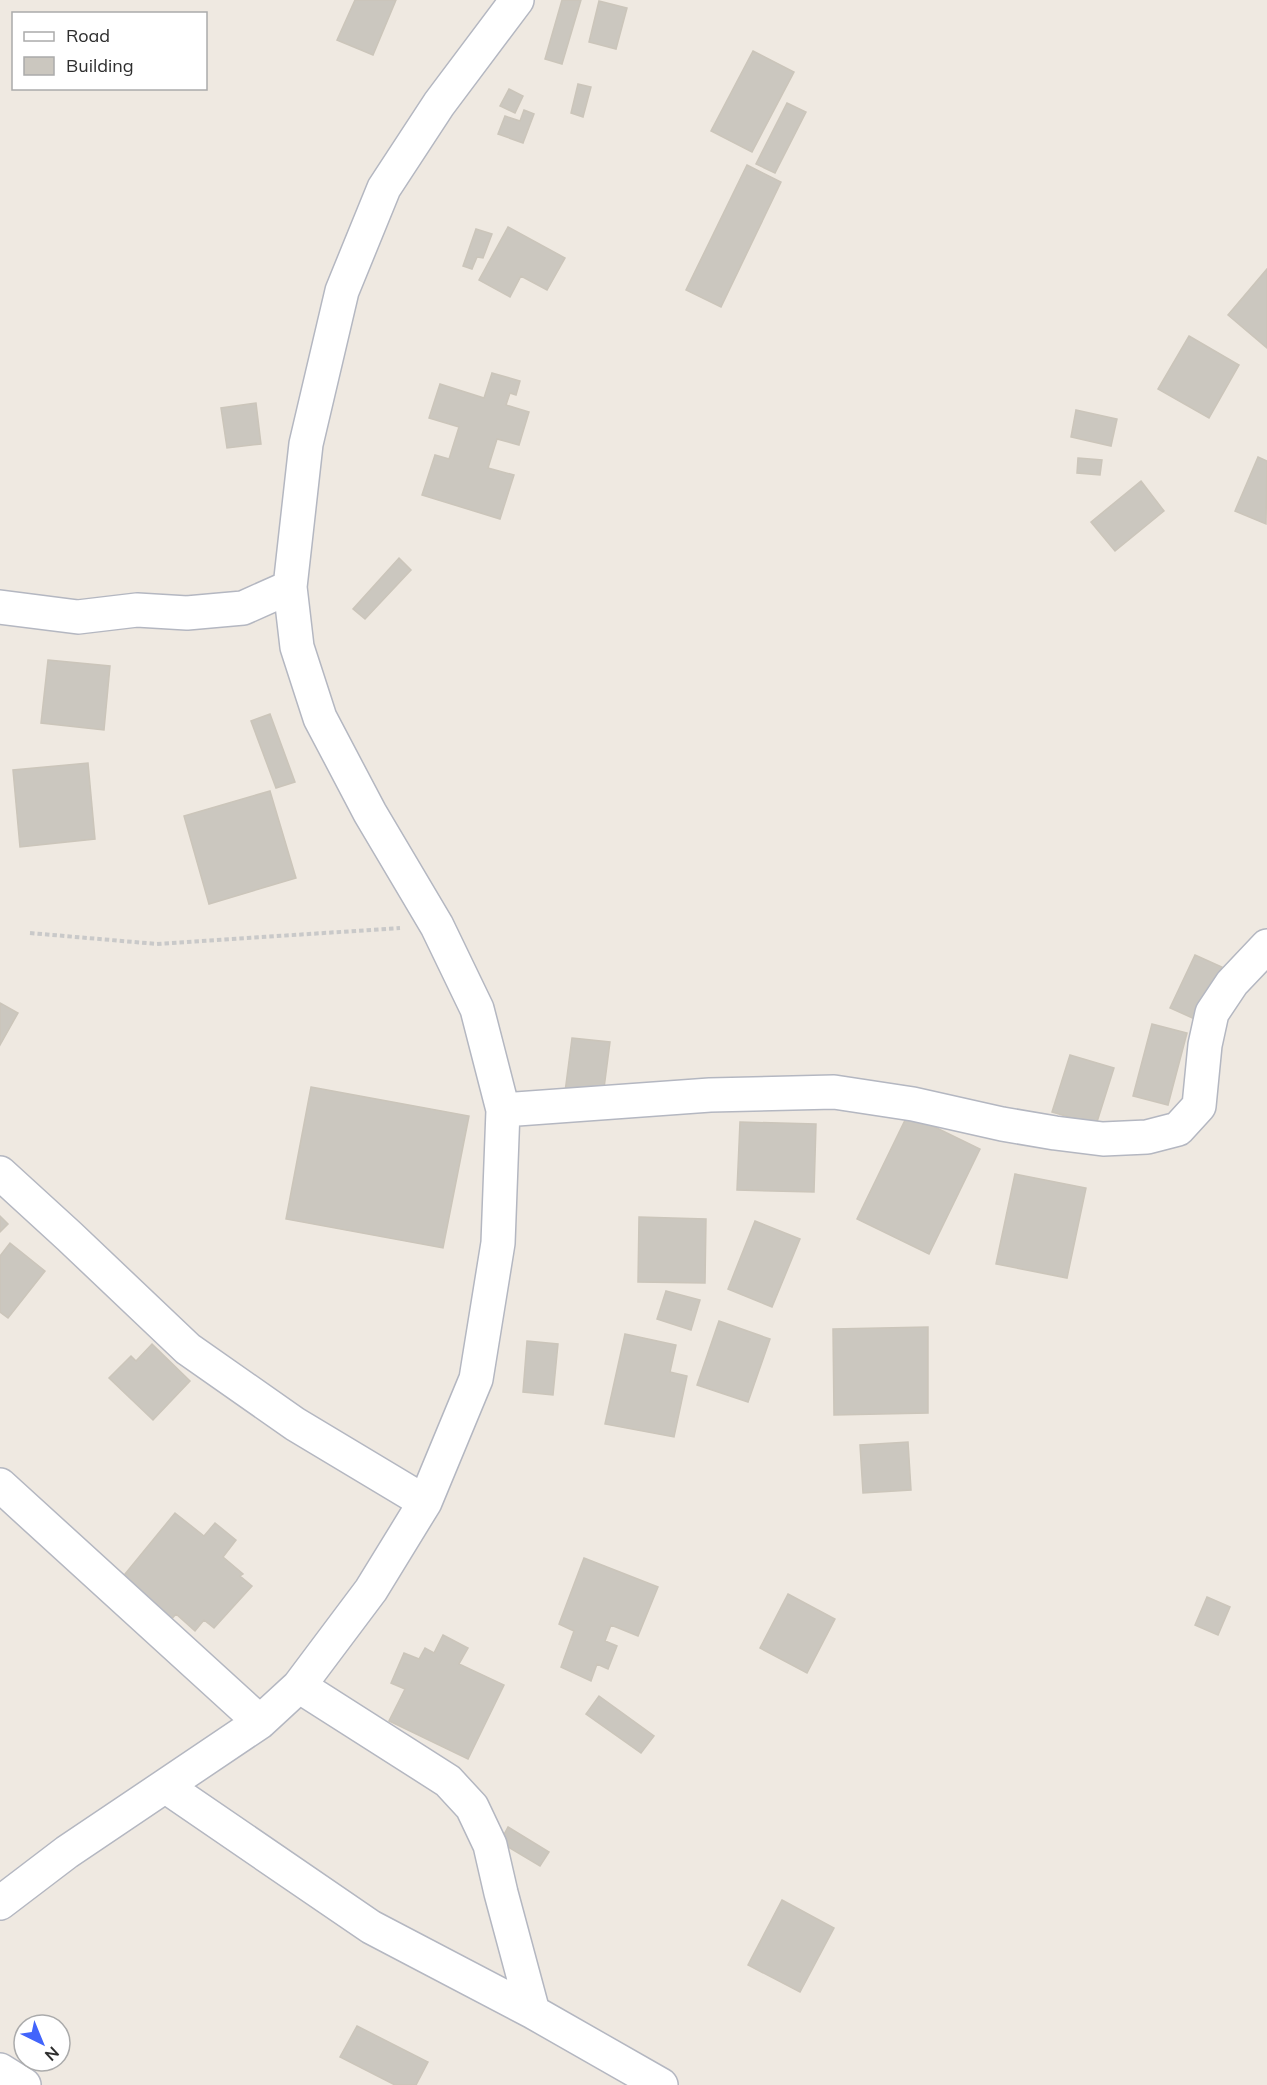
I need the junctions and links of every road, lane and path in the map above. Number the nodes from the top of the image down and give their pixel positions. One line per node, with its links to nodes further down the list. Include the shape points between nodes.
1 (517, 0): 2 (street, via 384,188 342,291 306,444)
2 (290, 587): 3 (street, via 243,608 187,613 137,610 78,617); 4 (street, via 297,647 320,718)
3 (0, 607)
4 (437, 926): 5 (path, via 156,944); 7 (street, via 477,1009)
5 (30, 933)
6 (1267, 946): 7 (street, via 1232,983 1212,1013 1199,1106 1178,1129 1147,1137 1103,1139 1055,1133 834,1092 710,1095)
7 (503, 1110): 10 (street, via 498,1243 476,1379)
8 (0, 1173): 10 (street, via 188,1349 295,1424)
9 (0, 1485): 12 (street)
10 (424, 1502): 11 (street, via 371,1590)
11 (299, 1686): 12 (street); 15 (street, via 448,1781 472,1807 490,1845)
12 (261, 1722): 13 (street)
13 (165, 1786): 14 (street, via 67,1851); 15 (street, via 371,1927)
14 (0, 1903)
15 (533, 2012): 18 (street)
16 (0, 2070): 17 (street)
17 (24, 2085)
18 (661, 2085)

